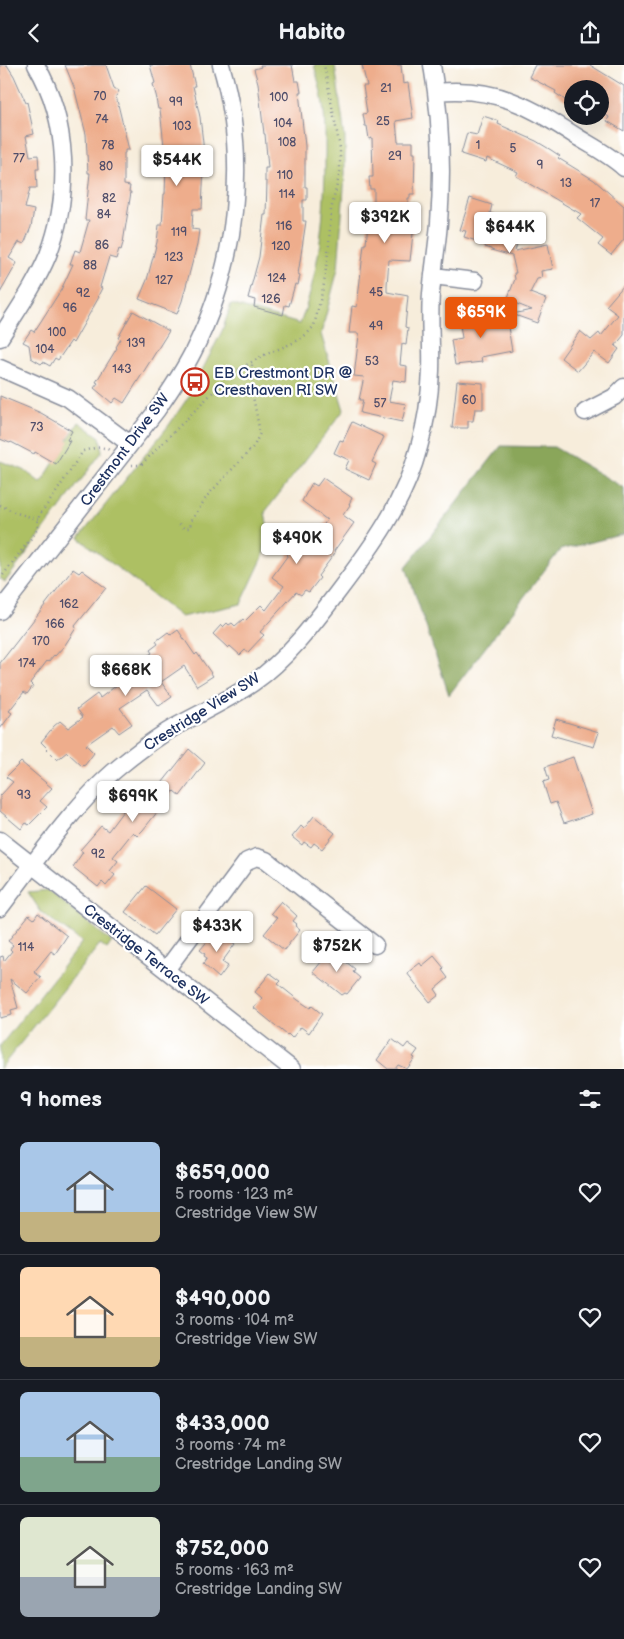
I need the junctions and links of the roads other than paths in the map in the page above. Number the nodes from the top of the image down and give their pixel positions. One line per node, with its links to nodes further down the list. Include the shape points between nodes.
1 (36, 65): 8 (street, via 57,118 64,170 60,208 54,238 36,280)
2 (221, 65): 12 (street, Crestmont Drive SW, via 235,145 234,205 224,271 193,353 157,410)
3 (432, 65): 4 (street, Crestridge View SW)
4 (437, 92): 5 (street, via 473,92 520,103); 6 (street, Crestridge View SW, via 442,171)
5 (624, 168)
6 (433, 276): 7 (street); 15 (street, Crestridge View SW, via 431,372 420,446 410,477 382,532 314,623 278,662 232,697 172,729 116,769)
7 (475, 281)
8 (0, 338)
9 (0, 368): 12 (street, via 68,398)
10 (624, 387): 11 (street, via 614,397)
11 (585, 413)
12 (130, 444): 13 (street, Crestmont Drive SW)
13 (0, 611)
14 (0, 840): 15 (street, Crestridge Terrace SW)
15 (32, 866): 16 (street, Crestridge View SW); 18 (street, Crestridge Terrace SW)
16 (0, 908)
17 (375, 945): 18 (street, via 266,860 253,858)
18 (166, 970): 19 (street, Crestridge Terrace SW)
19 (292, 1069)

